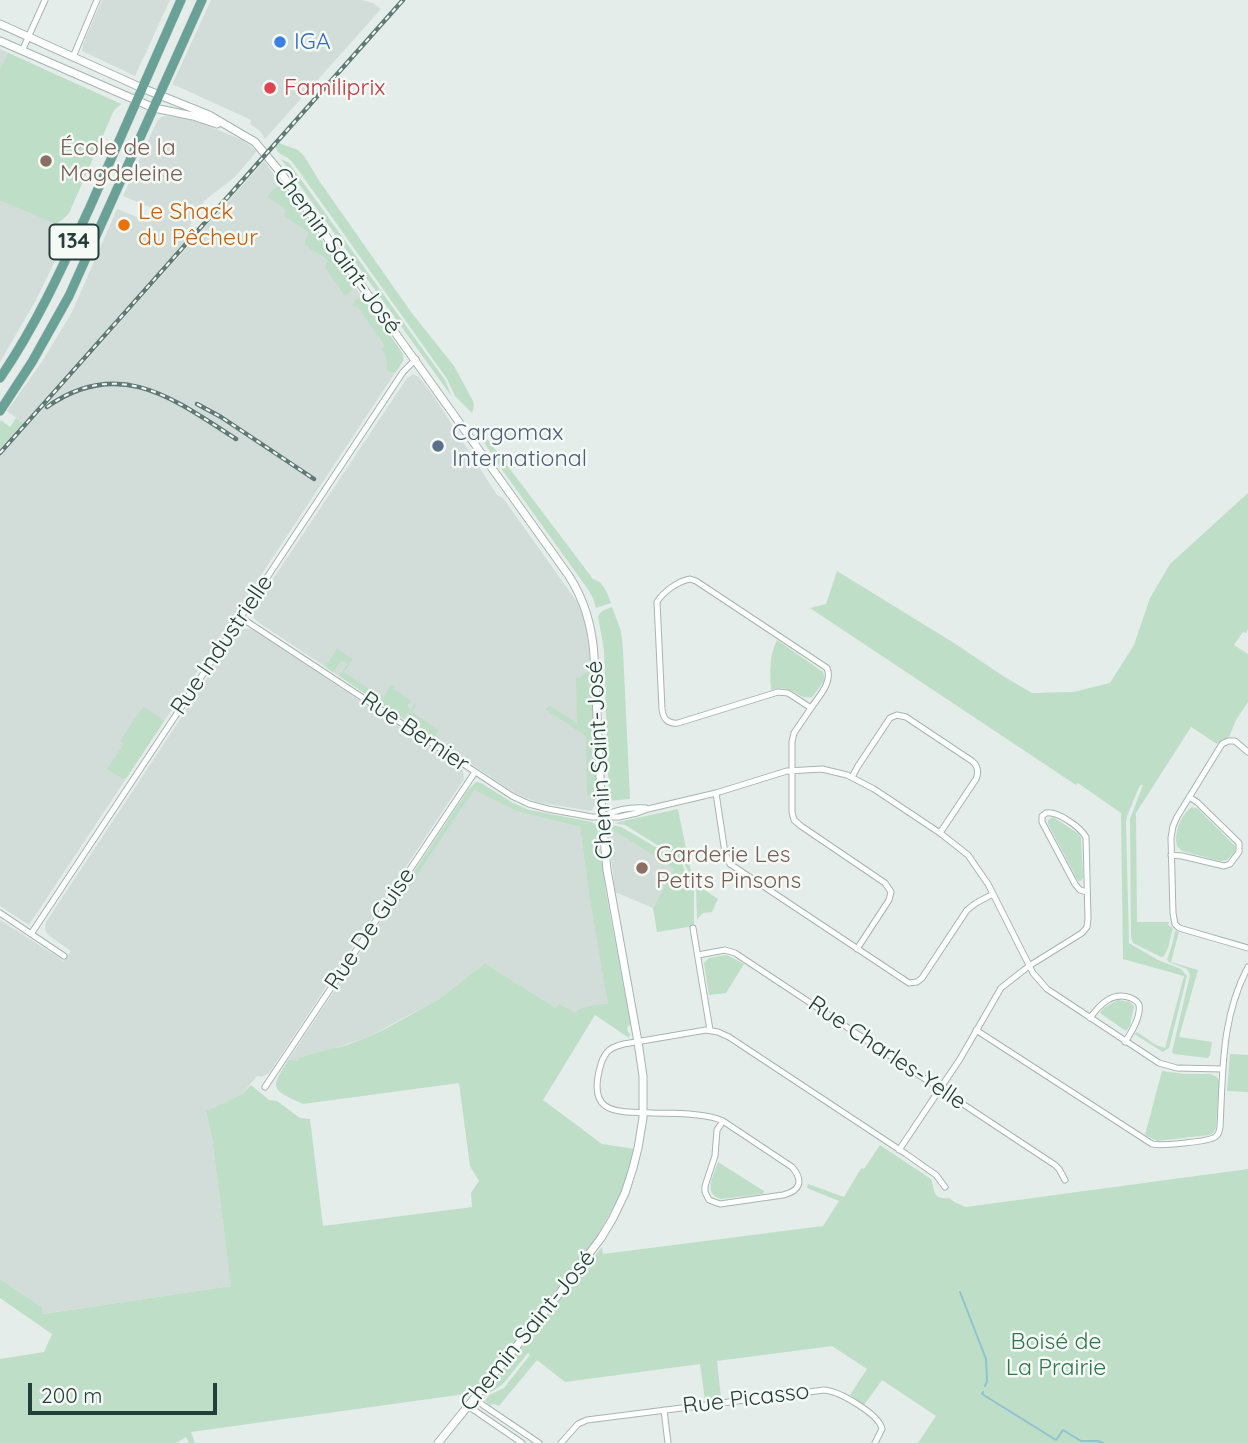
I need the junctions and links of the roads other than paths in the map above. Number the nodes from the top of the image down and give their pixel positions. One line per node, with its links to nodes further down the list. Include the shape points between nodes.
1 (45, 0): 6 (street)
2 (97, 0): 9 (street)
3 (181, 0): 10 (main road, 134)
4 (202, 0): 11 (main road, 134)
5 (0, 24): 6 (street, Chemin Saint-José)
6 (28, 37): 8 (street); 9 (street, Chemin Saint-José)
7 (0, 41): 8 (street, Chemin Saint-José)
8 (22, 51): 12 (street, Chemin Saint-José)
9 (73, 57): 10 (street, Chemin Saint-José)
10 (142, 88): 11 (street, Chemin Saint-José); 12 (main road, 134)
11 (160, 95): 13 (main road, 134); 14 (street, Chemin Saint-José)
12 (137, 101): 13 (street, Chemin Saint-José); 15 (main road, 134)
13 (154, 108): 14 (street, Chemin Saint-José); 16 (main road, 134)
14 (231, 128): 19 (street, Chemin Saint-José, via 267,154)
15 (94, 197): 16 (main road); 17 (main road, 134)
16 (111, 204): 18 (main road, 134)
17 (47, 299): 18 (main road); 20 (main road, 134)
18 (64, 306): 21 (main road, 134)
19 (416, 359): 22 (street, Rue Industrielle); 30 (street, Chemin Saint-José, via 566,571 582,601 593,646)
20 (0, 378)
21 (2, 404)
22 (240, 617): 26 (street, Rue Bernier); 37 (street, Rue Industrielle)
23 (811, 708): 23 (street, via 830,675 824,666 693,579 682,580 658,599 662,713 668,722 678,723 778,692); 25 (street, via 793,738)
24 (1248, 752): 29 (street, via 1235,741 1222,744)
25 (792, 770): 27 (street, Rue Bernier, via 822,769); 28 (street, Rue Bernier); 39 (street, via 792,812 797,823 890,889 889,900)
26 (475, 772): 30 (street, Rue Bernier, via 529,804); 50 (street, Rue De Guise)
27 (852, 777): 31 (street, Rue Bernier); 31 (street, via 888,721 894,715 906,716 977,767 976,779)
28 (716, 793): 30 (street, Rue Bernier, via 619,817); 39 (street, via 730,864)
29 (1189, 797): 32 (street, via 1173,826); 32 (street, via 1239,843 1239,852 1224,866)
30 (602, 817): 47 (street, Chemin Saint-José, via 609,884)
31 (940, 833): 34 (street, Rue Bernier, via 972,860)
32 (1171, 855): 38 (street, via 1175,924)
33 (1087, 892): 33 (street, via 1085,834 1056,813 1046,813 1042,822 1075,884); 42 (street, via 1085,930)
34 (993, 894): 39 (street, via 967,910 917,982 906,981); 42 (street, Rue Bernier)
35 (0, 913): 37 (street)
36 (693, 928): 40 (street)
37 (31, 934): 41 (street)
38 (1248, 948)
39 (857, 949)
40 (698, 955): 45 (street); 51 (street, Rue Charles-Yelle, via 735,953)
41 (64, 956)
42 (1029, 966): 44 (street, Rue Bernier, via 1043,986); 46 (street, via 1000,989)
43 (1248, 967): 49 (street, via 1229,1016)
44 (1090, 1018): 48 (street, Rue Bernier); 48 (street, via 1114,996 1135,1000 1139,1009)
45 (710, 1030): 47 (street); 54 (street, via 729,1037)
46 (976, 1030): 49 (street, via 1157,1146 1211,1139 1218,1134); 51 (street)
47 (638, 1042): 52 (street, Chemin Saint-José); 52 (street, via 607,1051 597,1090 611,1109)
48 (1125, 1042): 49 (street, Rue Bernier, via 1167,1066)
49 (1223, 1069)
50 (265, 1087)
51 (940, 1089): 54 (street); 55 (street, Rue Charles-Yelle, via 1055,1165)
52 (643, 1113): 53 (street); 57 (street, Chemin Saint-José, via 634,1168 610,1224)
53 (723, 1121): 53 (street, via 792,1167 799,1177 796,1189 720,1204 709,1200 705,1186)
54 (899, 1150): 56 (street, via 936,1175)
55 (1065, 1180)
56 (945, 1187)
57 (474, 1399): 58 (street, Chemin Saint-José); 62 (street)
58 (468, 1406): 60 (street, Chemin Saint-José); 61 (street)
59 (664, 1410): 63 (street, Rue Picasso, via 583,1421); 64 (street, Rue Picasso); 65 (street, Rue Picasso, via 829,1390 878,1420 882,1429)
60 (438, 1443)
61 (522, 1443)
62 (538, 1443)
63 (561, 1443)
64 (668, 1443)
65 (875, 1443)

